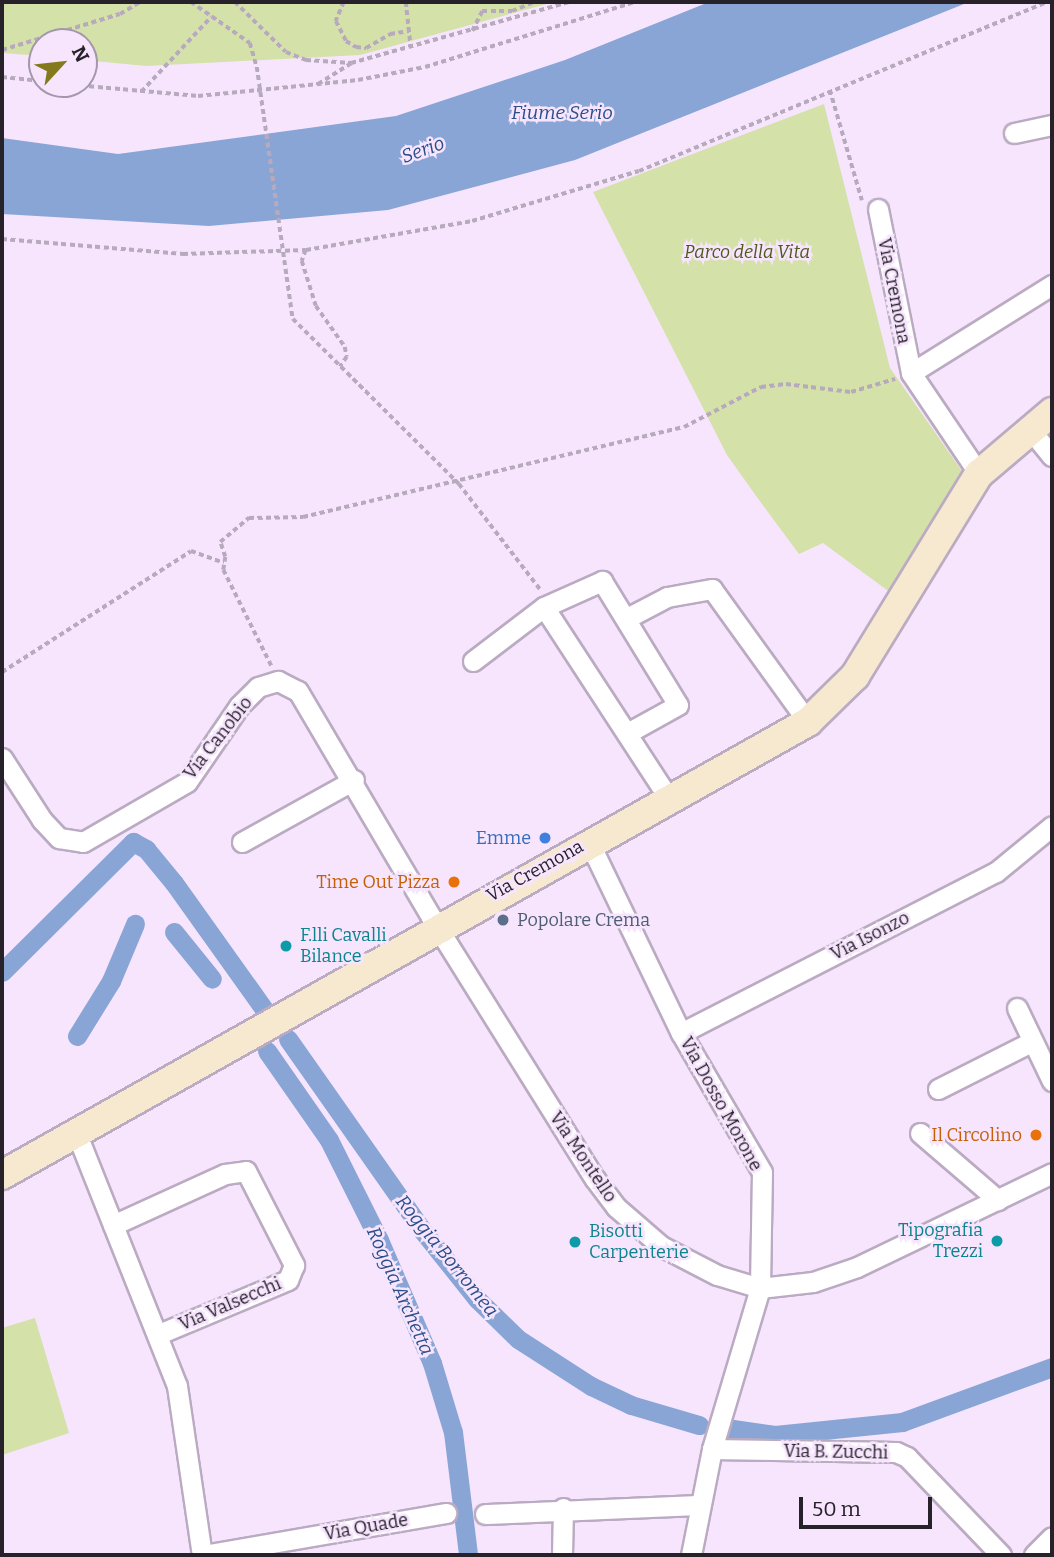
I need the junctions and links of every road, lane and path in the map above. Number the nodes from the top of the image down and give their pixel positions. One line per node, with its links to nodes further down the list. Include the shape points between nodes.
1 (141, 2): 16 (path, via 120,14)
2 (191, 2): 12 (path)
3 (235, 2): 17 (path, via 286,52 306,60)
4 (344, 2): 13 (path, via 336,22 346,41 356,47 366,48 390,34)
5 (406, 2): 13 (path)
6 (534, 2): 14 (path, via 512,11 482,11)
7 (559, 2): 11 (path)
8 (570, 2): 11 (path)
9 (635, 2): 20 (path, via 425,67)
10 (1048, 2): 22 (path)
11 (559, 8): 14 (path)
12 (211, 17): 23 (path); 30 (path, bridge, via 250,43 293,319)
13 (409, 31): 15 (path)
14 (471, 33): 15 (path)
15 (411, 48): 17 (path)
16 (2, 50)
17 (351, 63): 20 (path)
18 (2, 77): 19 (path)
19 (28, 80)
20 (317, 85): 23 (path, via 198,96)
21 (98, 88): 23 (path)
22 (830, 90): 26 (path, via 864,203); 28 (path, via 639,171 472,220)
23 (140, 93)
24 (1052, 125): 25 (street)
25 (1014, 133)
26 (878, 209): 31 (street, Via Cremona)
27 (2, 239): 28 (path, via 183,254)
28 (306, 250): 30 (path, via 303,261 311,295 345,347 347,357)
29 (1052, 285): 31 (street, Via Cremona)
30 (340, 367): 36 (path)
31 (911, 373): 35 (street, Via Cremona); 36 (path, via 851,392 786,384 761,387 734,397 695,424)
32 (1052, 412): 33 (street, Via Cremona)
33 (1029, 428): 34 (street); 35 (street, Via Cremona)
34 (1052, 456)
35 (979, 474): 43 (street, Via Cremona, via 855,676)
36 (458, 484): 37 (path, via 303,517 248,518 220,542); 38 (path)
37 (224, 564): 41 (path, via 191,551); 42 (path)
38 (548, 606): 39 (street, via 602,581); 40 (street); 44 (street)
39 (627, 618): 43 (street, via 667,597 712,589); 44 (street, via 678,705)
40 (473, 661)
41 (2, 672)
42 (278, 681): 45 (street, Via Canobio, via 258,687 239,706 187,782 83,842 59,838); 46 (street, via 298,691)
43 (808, 722): 47 (street, Via Cremona)
44 (629, 732): 47 (street)
45 (2, 758)
46 (354, 780): 49 (street); 51 (street)
47 (668, 797): 50 (street, Via Cremona)
48 (1052, 826): 53 (street, Via Isonzo, via 996,872)
49 (242, 842)
50 (589, 842): 51 (street, Via Cremona); 53 (street, Via Dosso Morone)
51 (437, 927): 57 (street, Via Cremona); 63 (street, Via Montello, via 615,1207 661,1246 717,1275)
52 (1017, 1007): 54 (street)
53 (681, 1034): 63 (street, Via Dosso Morone, via 762,1172)
54 (1033, 1041): 55 (street); 56 (street)
55 (1052, 1081)
56 (938, 1089)
57 (76, 1132): 60 (street, Via Cremona); 62 (street, Via Valsecchi)
58 (919, 1133): 61 (street)
59 (1052, 1173): 61 (street, Via Montello)
60 (2, 1175)
61 (998, 1200): 63 (street, Via Montello, via 857,1267 813,1282)
62 (113, 1225): 64 (street, Via Valsecchi); 64 (street, Via Valsecchi, via 225,1174 246,1171 293,1265 288,1280)
63 (760, 1288): 65 (street, Via Dosso Morone)
64 (159, 1334): 71 (street, Via Valsecchi, via 177,1385)
65 (712, 1449): 66 (street, Via Dosso Morone); 74 (street, Via B. Zucchi, via 896,1452 923,1473)
66 (700, 1505): 67 (street); 73 (street, Via Dosso Morone)
67 (563, 1508): 69 (street); 72 (street)
68 (446, 1513): 71 (street, Via Quade)
69 (485, 1514)
70 (1052, 1537): 75 (street)
71 (202, 1555)
72 (562, 1555)
73 (691, 1555)
74 (1002, 1555)
75 (1034, 1555)

